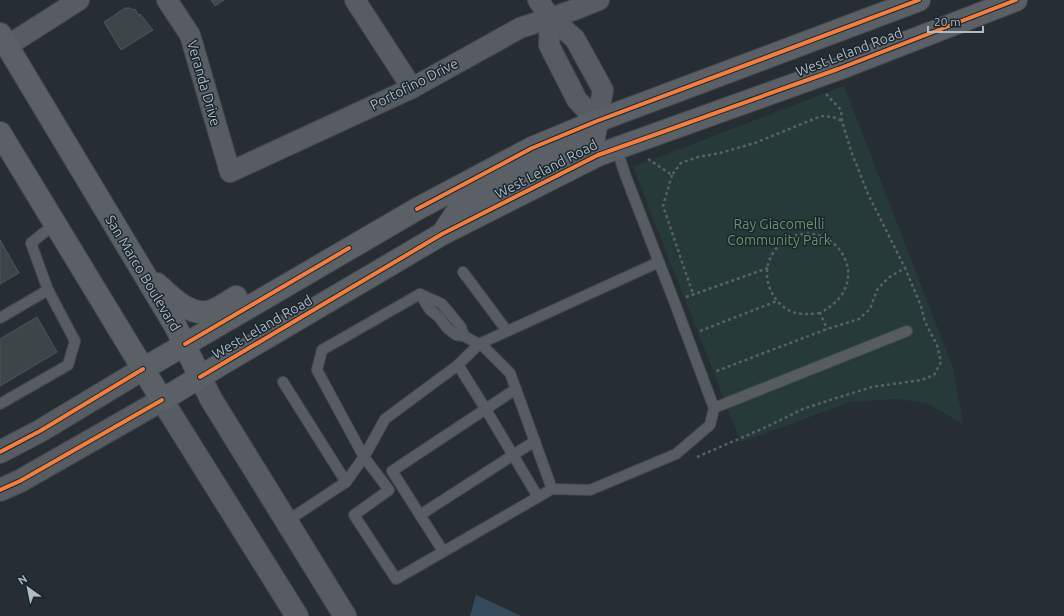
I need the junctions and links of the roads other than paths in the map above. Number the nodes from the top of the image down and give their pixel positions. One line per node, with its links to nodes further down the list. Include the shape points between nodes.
1 (79, 0): 9 (street)
2 (167, 0): 15 (street, Veranda Drive, via 190,35)
3 (355, 0): 11 (street)
4 (538, 0): 8 (street)
5 (599, 0): 8 (street, Portofino Drive)
6 (919, 0): 10 (main road, West Leland Road)
7 (1016, 0): 14 (main road, West Leland Road, via 818,76)
8 (550, 17): 11 (street, Portofino Drive, via 520,28); 12 (street, via 549,46 577,100); 12 (street, via 575,39 603,90)
9 (4, 40): 20 (main road, San Marco Boulevard)
10 (769, 58): 12 (main road, West Leland Road); 14 (main road, via 739,81 644,117 626,128)
11 (412, 88): 15 (street, Portofino Drive)
12 (597, 121): 16 (main road, West Leland Road, via 532,148); 18 (main road, via 594,137 577,149 460,206)
13 (0, 134): 17 (main road)
14 (616, 147): 18 (main road, West Leland Road); 19 (lane)
15 (230, 172)
16 (416, 209): 20 (main road, via 334,242 209,312 189,309 179,303); 26 (main road, West Leland Road)
17 (55, 224): 22 (lane, via 31,243); 29 (main road)
18 (442, 234): 30 (main road, West Leland Road)
19 (659, 262): 24 (lane); 36 (lane)
20 (139, 266): 26 (main road, San Marco Boulevard)
21 (463, 272): 24 (lane)
22 (48, 290): 23 (lane); 34 (lane, via 75,341 68,366)
23 (0, 318)
24 (507, 331): 27 (lane)
25 (907, 331): 36 (lane)
26 (184, 344): 29 (main road, West Leland Road); 30 (main road, San Marco Boulevard)
27 (479, 344): 28 (lane); 32 (lane, via 510,373); 40 (lane, via 456,335 447,328 430,310 420,294 322,350 318,370)
28 (458, 365): 35 (lane); 40 (lane, via 385,419)
29 (143, 368): 33 (main road); 38 (street, West Leland Road, via 40,431)
30 (200, 377): 33 (main road, West Leland Road); 48 (street, San Marco Boulevard)
31 (283, 382): 41 (lane)
32 (516, 389): 35 (lane); 37 (lane)
33 (162, 400): 44 (street, West Leland Road); 50 (street)
34 (0, 404)
35 (486, 408): 39 (lane); 42 (lane, via 392,472)
36 (714, 408): 43 (lane, via 710,425 676,454 590,490)
37 (535, 441): 39 (lane); 43 (lane)
38 (0, 452)
39 (513, 454): 46 (lane); 47 (lane)
40 (364, 457): 41 (lane); 45 (lane)
41 (346, 482): 48 (lane)
42 (399, 483): 45 (lane); 47 (lane)
43 (552, 489): 46 (lane)
44 (0, 490)
45 (389, 490): 49 (lane, via 354,515 396,579)
46 (538, 497): 49 (lane)
47 (420, 515): 49 (lane)
48 (287, 521): 51 (street, San Marco Boulevard)
49 (443, 551)
50 (297, 616)
51 (346, 616)

